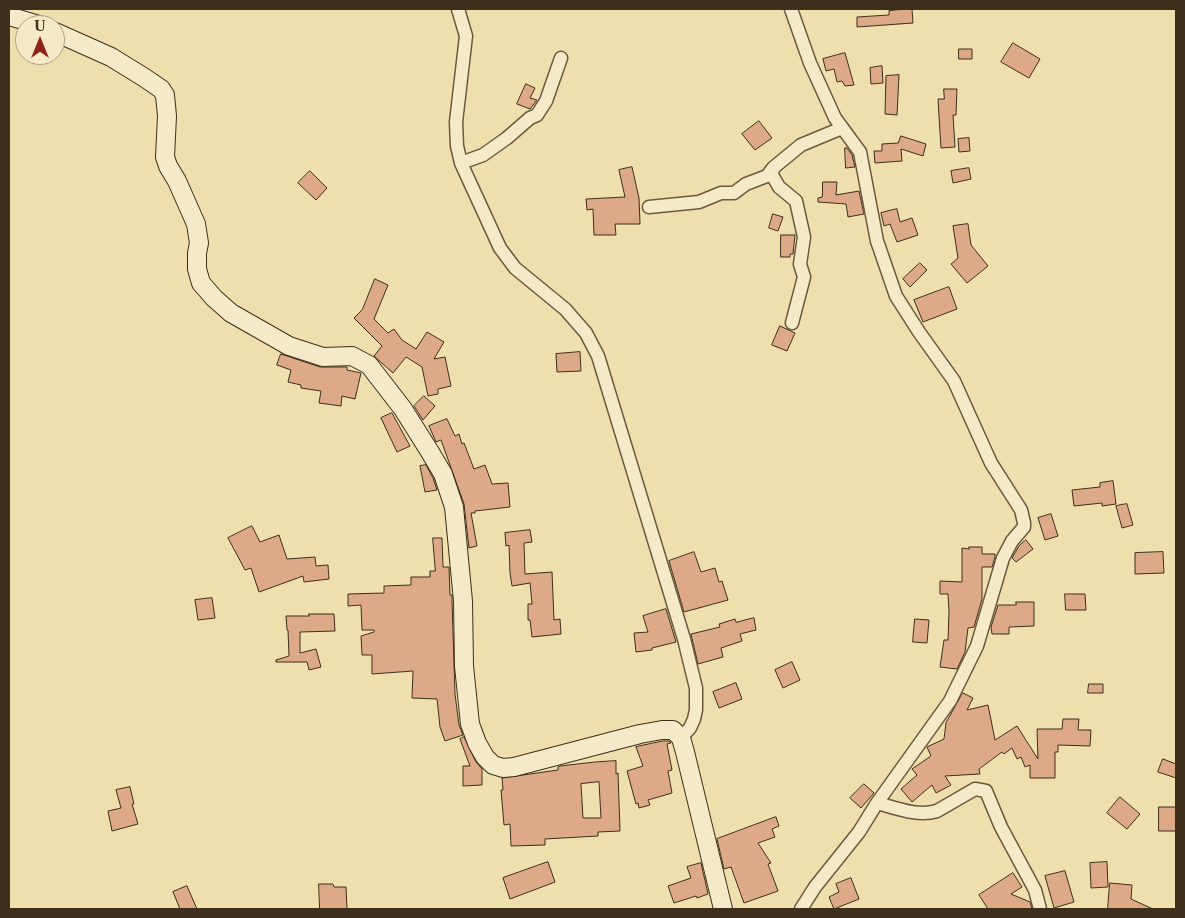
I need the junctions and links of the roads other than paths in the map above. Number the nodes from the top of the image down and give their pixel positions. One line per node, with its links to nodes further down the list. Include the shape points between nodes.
1 (458, 9): 6 (street, via 466,36 456,122)
2 (791, 9): 5 (street, via 814,70)
3 (65, 36): 10 (street, via 111,57 165,95 165,157 196,224 199,243 197,269 201,283 214,298 231,313 289,346 323,357 352,356 368,365 403,409 430,452 454,507 470,724 477,743 492,765 514,767 662,730 673,730)
4 (561, 58): 6 (street, via 546,101 537,115 483,155)
5 (842, 128): 7 (street, via 801,145); 11 (street, via 860,152 877,241 896,296 954,380 991,464 1021,510 1024,523 1003,558 977,646 950,701)
6 (461, 163): 10 (street, via 500,248 515,268 565,309 586,333 598,356 696,688 694,719)
7 (774, 168): 8 (street, via 767,176 734,192 721,193 699,202); 9 (street, via 772,175 779,186 796,201 804,237 800,264 804,277)
8 (650, 208)
9 (792, 323)
10 (681, 738): 12 (street)
11 (877, 803): 13 (street); 14 (street, via 911,812 930,813 975,789 986,791 1001,827 1035,890)
12 (723, 909)
13 (801, 909)
14 (1040, 909)

